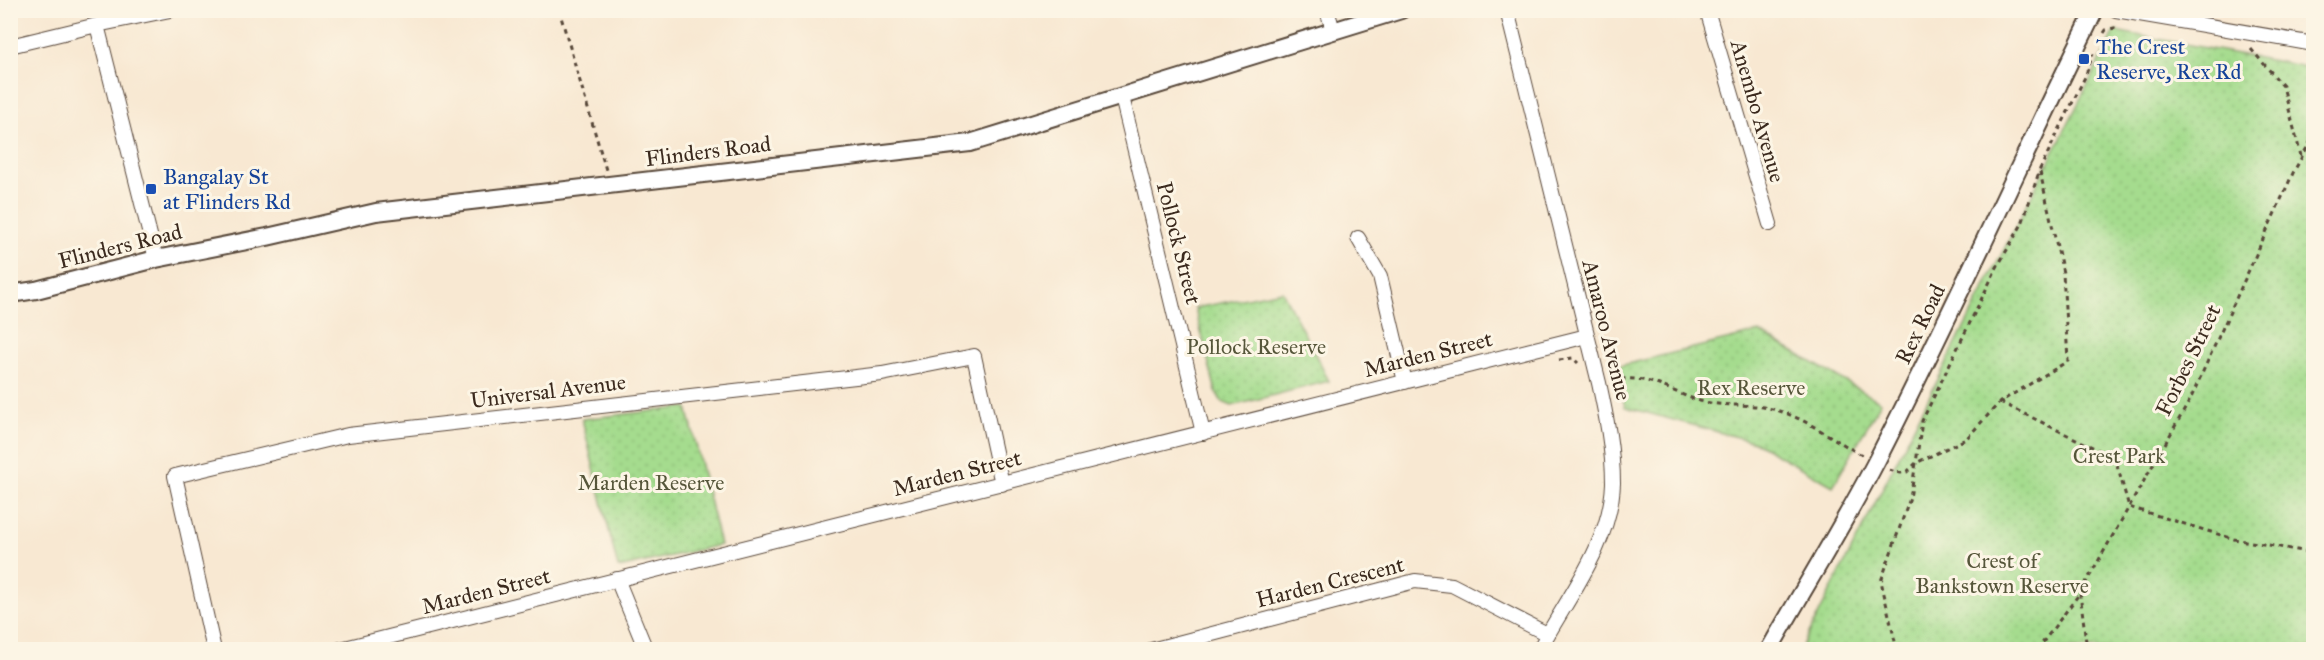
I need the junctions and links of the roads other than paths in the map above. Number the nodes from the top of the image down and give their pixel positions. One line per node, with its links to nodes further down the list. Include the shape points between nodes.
1 (170, 10): 8 (street)
2 (1327, 10): 9 (street)
3 (1401, 10): 9 (street, Flinders Road)
4 (1507, 10): 17 (street, Amaroo Avenue)
5 (1707, 10): 13 (street, Anembo Avenue)
6 (2095, 10): 28 (street, Rex Road, via 1876,463)
7 (2116, 10): 10 (street)
8 (97, 25): 11 (street); 15 (street)
9 (1333, 30): 12 (street, Flinders Road)
10 (2313, 44)
11 (10, 46)
12 (1122, 97): 15 (street, Flinders Road, via 970,143 376,212); 19 (street, Pollock Street)
13 (1770, 224)
14 (1358, 238): 18 (street, via 1380,276)
15 (156, 259): 16 (street, Flinders Road)
16 (10, 294)
17 (1587, 336): 18 (street, Marden Street); 22 (street, Amaroo Avenue, via 1609,431 1613,483 1607,519 1594,552)
18 (1404, 382): 19 (street, Marden Street)
19 (1203, 433): 20 (street, Marden Street)
20 (1002, 484): 21 (street, Marden Street); 23 (street, Universal Avenue, via 974,356 882,374 348,435 175,477)
21 (616, 579): 24 (street, Marden Street); 25 (street)
22 (1547, 634): 26 (street, Harden Crescent, via 1452,585 1415,581); 27 (street, Amaroo Avenue)
23 (214, 650)
24 (337, 650)
25 (646, 650)
26 (1151, 650)
27 (1539, 650)
28 (1769, 650)

